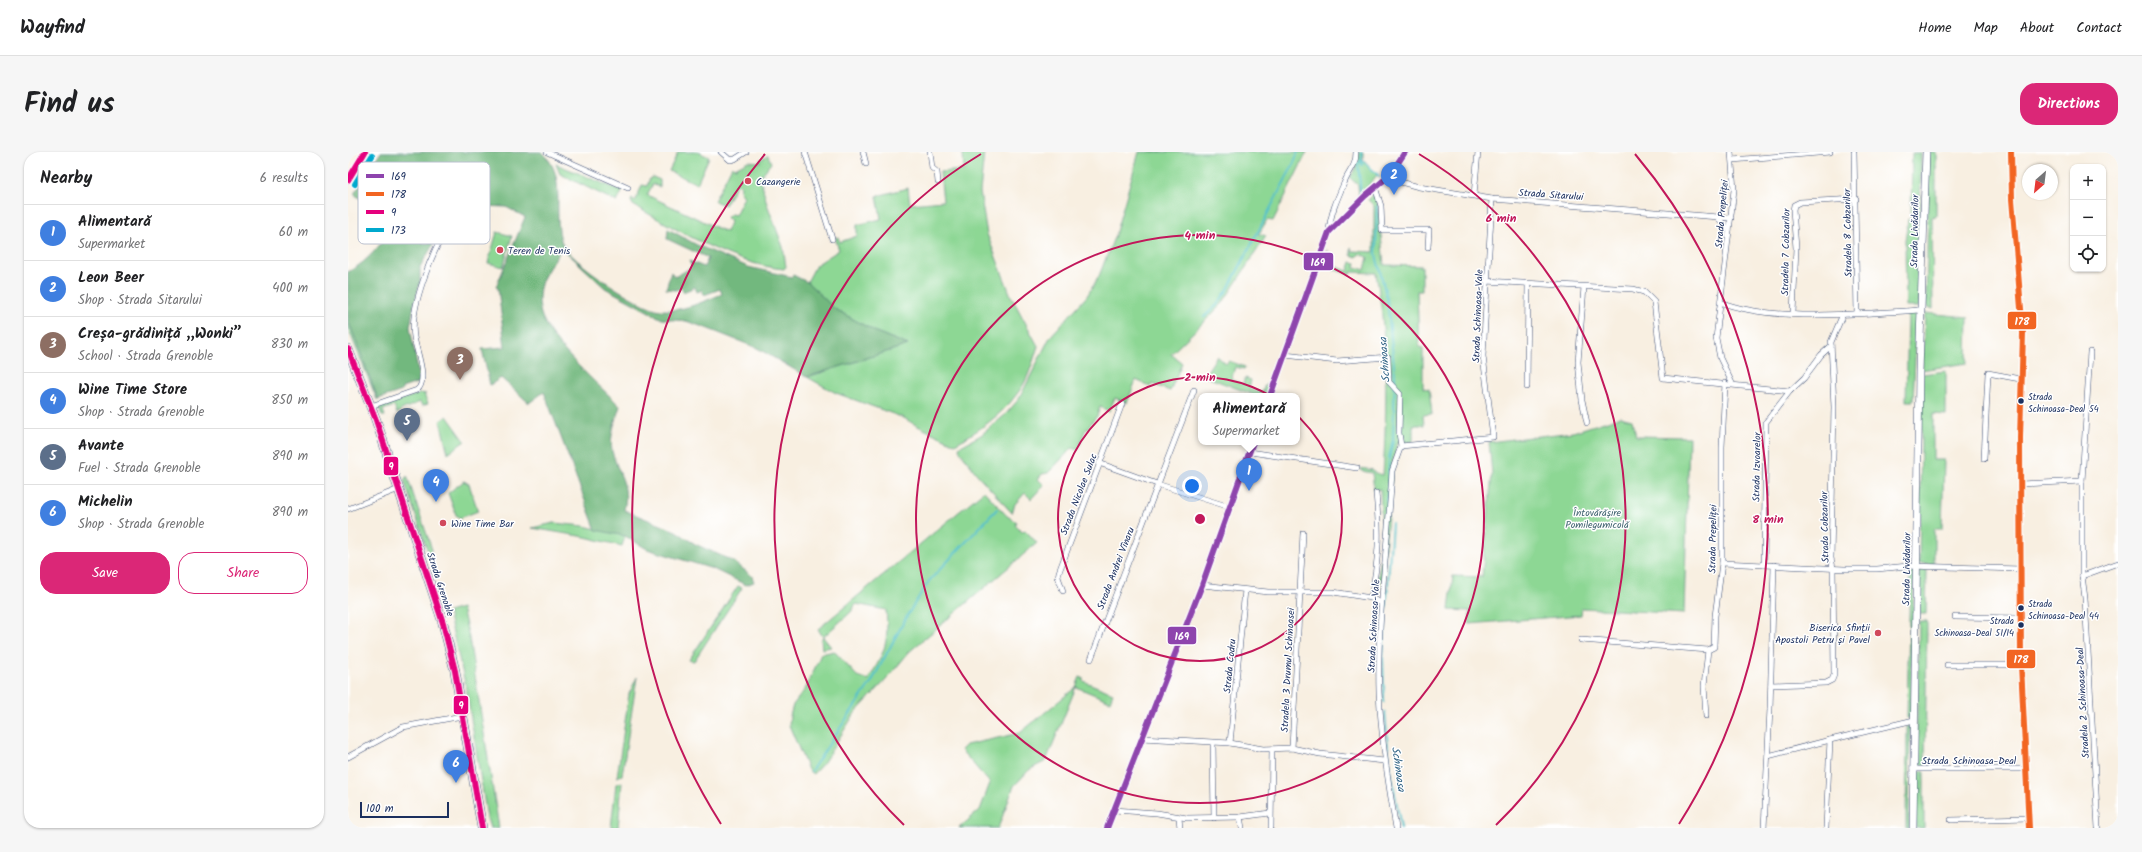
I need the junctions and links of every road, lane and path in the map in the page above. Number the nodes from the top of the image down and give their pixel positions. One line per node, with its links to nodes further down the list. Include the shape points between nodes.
1 (365, 152): 18 (street)
2 (547, 152): 24 (street)
3 (721, 152): 4 (street, via 730,160)
4 (746, 152)
5 (805, 152): 33 (street)
6 (862, 152): 20 (street)
7 (930, 152): 23 (street, via 932,168 937,172)
8 (1356, 152): 32 (street, via 1354,167 1346,179 1331,217)
9 (1405, 152): 21 (street, via 1396,168)
10 (1478, 152): 26 (street)
11 (1731, 152): 17 (street, Strada Prepeliței)
12 (1830, 152): 16 (street)
13 (1854, 152): 28 (street, Stradela 8 Cobzarilor)
14 (1926, 152): 40 (street, Strada Livădarilor)
15 (2011, 152): 48 (street, Strada Schinoasa-Deal, via 2022,332)
16 (1793, 154): 17 (street)
17 (1732, 160): 30 (street, Strada Prepeliței, via 1734,190)
18 (359, 162)
19 (358, 164): 22 (street)
20 (866, 164)
21 (1386, 178): 25 (street); 26 (street, Strada Sitarului, via 1419,187)
22 (348, 180)
23 (938, 182)
24 (628, 188)
25 (1375, 188): 32 (street); 35 (street, via 1381,206 1382,230 1429,230)
26 (1474, 195): 27 (street, Strada Sitarului)
27 (1492, 199): 29 (street, Strada Sitarului); 36 (street, Strada Schinoasa-Vale)
28 (1856, 199): 41 (street, Stradela 7 Cobzarilor, via 1800,202 1794,205 1796,248); 42 (street, Stradela 8 Cobzarilor)
29 (1717, 217): 30 (street, Strada Sitarului); 31 (street)
30 (1731, 218): 31 (street, Strada Prepeliței)
31 (1729, 230): 39 (street, Strada Prepeliței)
32 (1329, 232): 47 (street)
33 (832, 239)
34 (437, 244): 56 (street, via 416,306 414,337 422,383 417,390)
35 (1428, 247)
36 (1486, 281): 37 (street); 59 (street, Strada Schinoasa-Vale, via 1483,356 1493,437)
37 (1528, 284): 38 (street); 51 (street)
38 (1584, 287): 49 (street, via 1633,289 1649,295 1654,302 1663,378); 57 (street, via 1578,362)
39 (1720, 302): 41 (street, via 1739,309); 50 (street, Strada Prepeliței, via 1716,338 1720,358)
40 (1922, 310): 42 (street); 76 (street, Strada Livădarilor)
41 (1793, 313): 43 (street)
42 (1857, 313): 43 (street)
43 (1843, 314): 44 (street, Strada Cobzarilor)
44 (1831, 346): 53 (street, Strada Izvoarelor); 77 (street, Strada Cobzarilor, via 1834,407 1831,550)
45 (348, 349): 56 (main road, Strada Grenoble)
46 (2090, 352): 64 (street, Stradela 2 Schinoasa-Deal)
47 (1285, 355): 54 (street); 59 (street, Strada Schinoasa-Vale, via 1337,361 1388,357 1389,382 1400,394)
48 (2020, 379): 61 (street, via 1988,373); 66 (street, Strada Schinoasa-Deal)
49 (1725, 383): 50 (street); 72 (street, Strada Prepeliței)
50 (1732, 384): 53 (street)
51 (1527, 387)
52 (1194, 390): 65 (street, Strada Andrei Vînaru)
53 (1790, 391): 74 (street, Strada Izvoarelor, via 1765,427)
54 (1271, 393)
55 (1122, 404): 62 (street, Strada Nicolae Sulac)
56 (371, 406): 67 (main road, Strada Grenoble)
57 (1587, 423)
58 (1253, 445): 60 (street)
59 (1401, 446): 85 (street, Strada Schinoasa-Vale, via 1392,471)
60 (1250, 452): 63 (street); 69 (street)
61 (1984, 459)
62 (1099, 463): 65 (street); 82 (street, Strada Nicolae Sulac, via 1059,572 1058,577)
63 (1357, 468)
64 (2082, 481): 66 (street); 79 (street, Stradela 2 Schinoasa-Deal)
65 (1156, 484): 69 (street); 90 (street, Strada Andrei Vînaru)
66 (2021, 484): 78 (street, Strada Schinoasa-Deal)
67 (399, 489): 70 (street); 94 (main road, Strada Grenoble, via 443,623 455,671)
68 (1376, 493): 84 (street, via 1380,537)
69 (1230, 507): 80 (street)
70 (348, 509)
71 (1303, 534): 83 (street, Stradela 3 Drumul Schinoasei)
72 (1722, 563): 74 (street); 89 (street, Strada Prepeliței, via 1714,647)
73 (2118, 563): 79 (street)
74 (1764, 565): 75 (street)
75 (1774, 565): 77 (street); 93 (street)
76 (1916, 566): 77 (street, via 1877,569); 78 (street); 96 (street, Strada Livădarilor)
77 (1833, 568): 93 (street, Strada Cobzarilor, via 1833,678 1826,683)
78 (2021, 569): 87 (street, Strada Schinoasa-Deal)
79 (2082, 576): 125 (street, Stradela 2 Schinoasa-Deal)
80 (1202, 585): 81 (street); 97 (street)
81 (1245, 590): 83 (street); 100 (street, Strada Codru)
82 (1063, 591)
83 (1300, 592): 84 (street, via 1333,592); 101 (street, Stradela 3 Drumul Schinoasei)
84 (1371, 598): 85 (street)
85 (1381, 603): 105 (street, Strada Schinoasa-Vale, via 1379,692)
86 (1955, 617): 87 (street)
87 (2021, 618): 92 (street, Strada Schinoasa-Deal)
88 (1581, 640): 89 (street)
89 (1708, 650): 95 (street, Strada Prepeliței, via 1704,686)
90 (1091, 659)
91 (1947, 664): 92 (street)
92 (2021, 665): 107 (street, Strada Schinoasa-Deal)
93 (1771, 685): 103 (street)
94 (462, 716): 104 (street, via 403,727); 115 (main road, Strada Grenoble)
95 (1706, 716)
96 (1914, 720): 98 (street); 106 (street, Strada Livădarilor)
97 (1142, 738): 99 (street); 108 (street)
98 (1830, 740): 103 (street); 122 (street)
99 (1213, 743): 100 (street); 112 (street)
100 (1230, 743): 102 (street)
101 (1292, 748): 102 (street); 105 (street, via 1320,754)
102 (1272, 749): 109 (street)
103 (1768, 756): 121 (street)
104 (348, 757)
105 (1384, 761): 120 (street, Strada Schinoasa-Vale)
106 (1913, 769): 107 (street, Strada Schinoasa-Deal); 123 (street, Strada Livădarilor)
107 (2025, 769): 113 (street, Strada Schinoasa-Deal)
108 (1114, 810): 111 (street, via 1157,813); 116 (street)
109 (1270, 813): 110 (street); 119 (street)
110 (1240, 817): 112 (street); 118 (street)
111 (1179, 818): 112 (street); 117 (street)
112 (1214, 818)
113 (2028, 818): 114 (street); 124 (street, Strada Schinoasa-Deal)
114 (1951, 820)
115 (482, 828)
116 (1107, 828)
117 (1180, 828)
118 (1242, 828)
119 (1271, 828)
120 (1396, 828)
121 (1764, 828)
122 (1826, 828)
123 (1913, 828)
124 (2029, 828)
125 (2098, 828)

